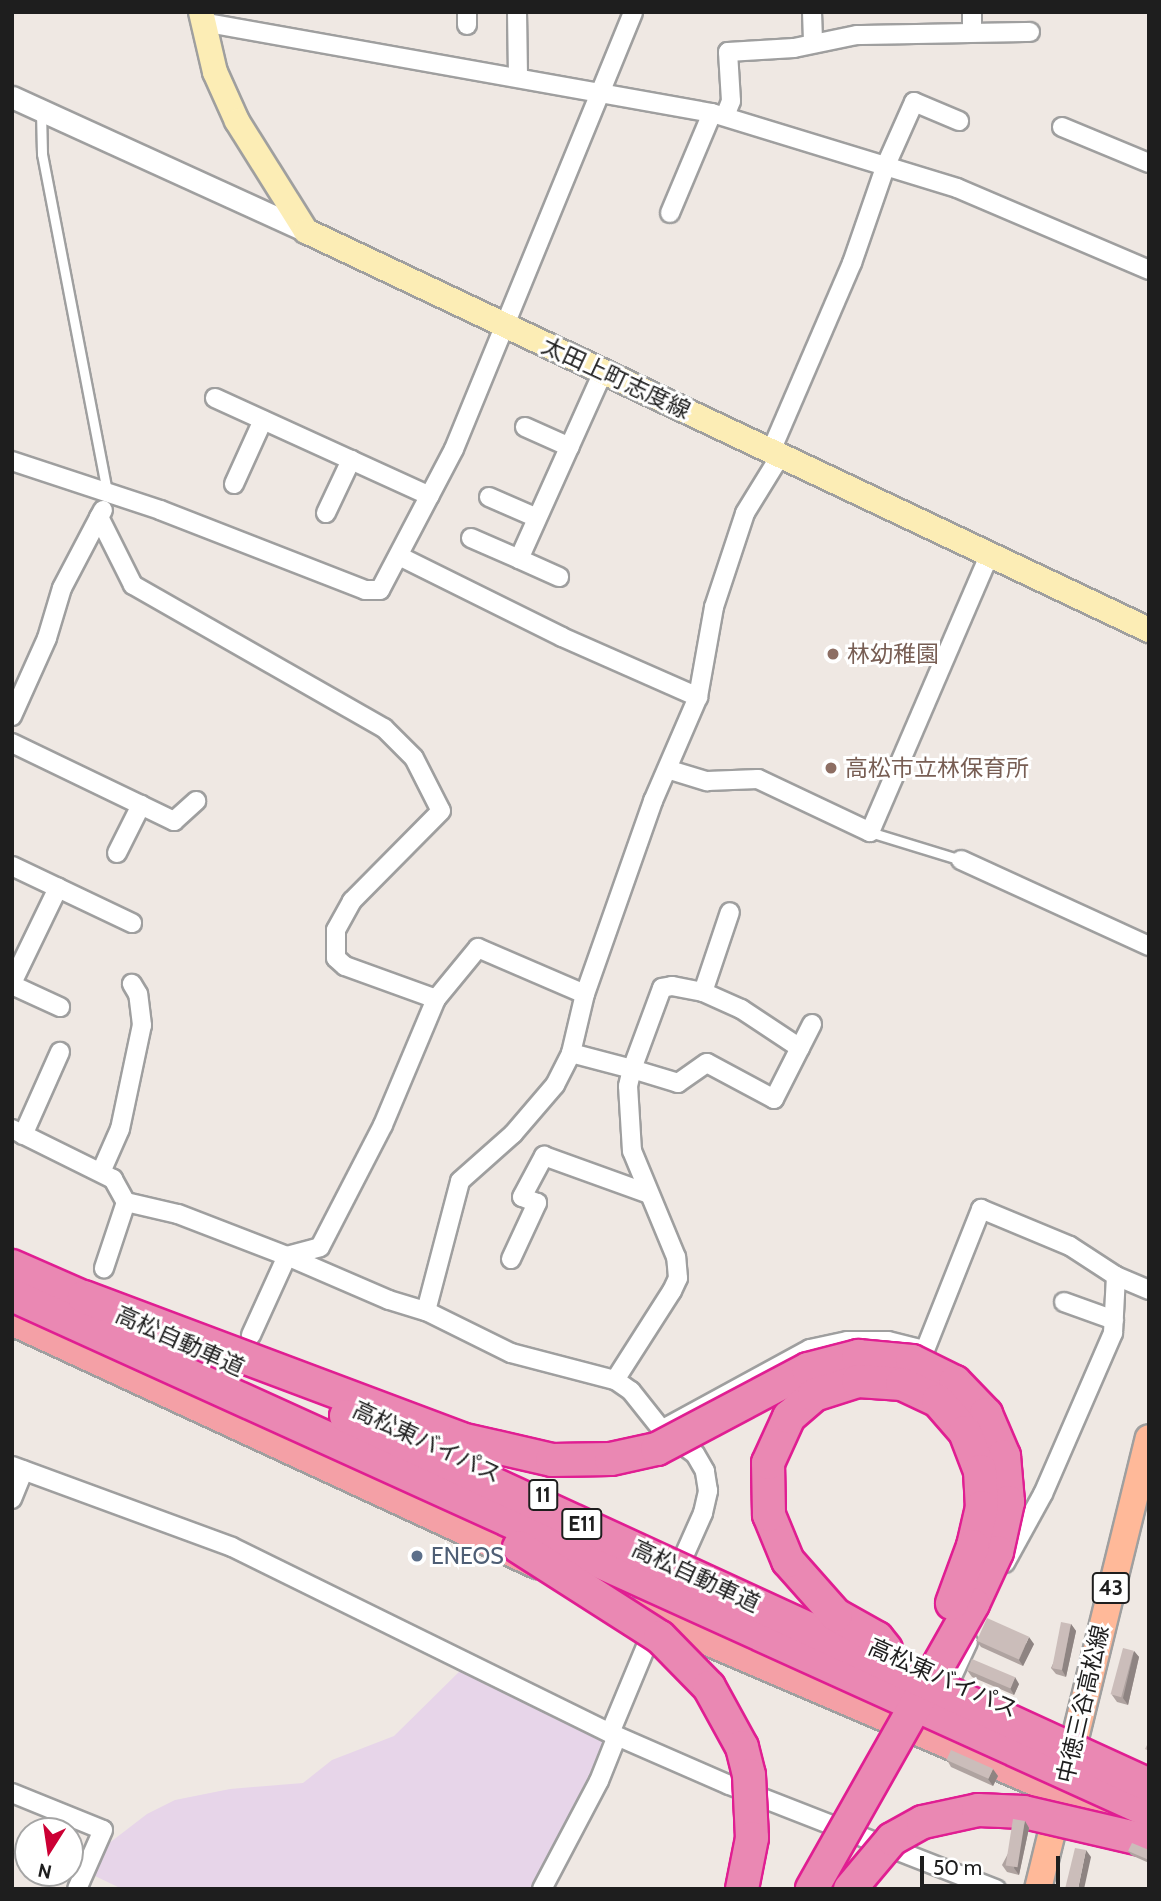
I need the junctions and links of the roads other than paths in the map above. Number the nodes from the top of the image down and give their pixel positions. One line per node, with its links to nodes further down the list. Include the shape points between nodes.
1 (517, 12): 9 (street)
2 (812, 12): 8 (street)
3 (972, 12): 6 (street)
4 (629, 13): 10 (street)
5 (201, 17): 9 (street); 19 (main road, via 215,72 237,121)
6 (972, 32): 7 (street); 8 (street, via 857,34)
7 (1030, 32)
8 (813, 43): 13 (street, via 729,52 731,101)
9 (518, 76): 10 (street, via 593,89)
10 (600, 95): 13 (street); 21 (street)
11 (12, 97): 12 (street)
12 (41, 110): 19 (street); 31 (lane, via 42,154)
13 (718, 115): 17 (street); 18 (street)
14 (959, 121): 17 (street, via 914,102)
15 (1062, 127): 16 (street)
16 (1149, 163)
17 (886, 165): 20 (street, via 957,188); 27 (street, via 852,263)
18 (670, 213)
19 (306, 231): 21 (main road, 太田上町志度線)
20 (1149, 270)
21 (506, 327): 22 (main road, 太田上町志度線); 32 (street)
22 (603, 372): 26 (street); 27 (main road, 太田上町志度線)
23 (215, 398): 24 (street)
24 (263, 420): 28 (street); 30 (street)
25 (525, 427): 26 (street)
26 (570, 447): 36 (street)
27 (775, 453): 38 (main road, 太田上町志度線); 43 (street, via 745,513 721,584)
28 (351, 460): 32 (street); 34 (street)
29 (12, 461): 31 (street)
30 (234, 484)
31 (109, 494): 35 (street); 39 (street, via 365,590 380,590)
32 (430, 496): 39 (street)
33 (489, 497): 36 (street)
34 (326, 513)
35 (99, 517): 44 (street, via 62,588 47,638); 61 (street, via 132,585 384,728 414,758 441,811 352,901 336,930 336,958 345,966)
36 (537, 518): 40 (street)
37 (471, 538): 40 (street)
38 (990, 554): 42 (main road, 太田上町志度線); 49 (street)
39 (399, 556): 43 (street, via 562,637)
40 (519, 559): 41 (street)
41 (559, 577)
42 (1149, 631)
43 (698, 697): 46 (street)
44 (12, 716)
45 (12, 743): 48 (street)
46 (670, 770): 49 (street, via 707,781 758,779); 60 (street, via 653,801)
47 (196, 801): 48 (street, via 174,821)
48 (141, 805): 50 (street)
49 (870, 832): 51 (lane)
50 (117, 853)
51 (961, 860): 56 (street)
52 (12, 866): 53 (street)
53 (58, 888): 55 (street); 57 (street)
54 (730, 912): 59 (street)
55 (132, 923)
56 (1149, 946)
57 (12, 984): 62 (street)
58 (132, 984): 69 (street, via 142,1025 120,1129)
59 (703, 992): 64 (street, via 741,1009); 67 (street, via 662,988)
60 (585, 994): 61 (street, via 478,948); 66 (street)
61 (436, 999): 73 (street, via 383,1125 320,1247)
62 (60, 1007)
63 (812, 1024): 64 (street)
64 (800, 1048): 67 (street, via 775,1098 707,1062 678,1083)
65 (60, 1052): 68 (street)
66 (571, 1053): 67 (street); 82 (street, via 543,1100 460,1181)
67 (632, 1069): 70 (street, via 628,1086 632,1151)
68 (18, 1132): 69 (street, via 61,1157)
69 (101, 1172): 71 (street, via 113,1179)
70 (647, 1193): 74 (street, via 544,1156 522,1197 537,1203); 87 (street, via 676,1257 678,1278)
71 (126, 1202): 73 (street, via 178,1214); 76 (street)
72 (12, 1250): 94 (highway, 高松東バイパス / 11)
73 (287, 1256): 82 (street, via 388,1300); 85 (street)
74 (511, 1259)
75 (12, 1266): 80 (highway, 高松自動車道 / E11, bridge)
76 (104, 1268)
77 (1116, 1276): 78 (street); 83 (street); 86 (street, via 1070,1246 981,1209)
78 (1149, 1290)
79 (12, 1295): 91 (highway, 高松自動車道 / E11, bridge)
80 (84, 1297): 96 (highway, 高松自動車道 / E11, bridge); 112 (highway, bridge, via 461,1439 552,1460 611,1459 657,1449 808,1369 858,1356 912,1361 955,1382 986,1414 1004,1456 1008,1502 997,1552 973,1604)
81 (1064, 1302): 83 (street)
82 (426, 1311): 87 (street, via 511,1353)
83 (1114, 1320): 93 (street, via 1043,1494)
84 (12, 1321): 95 (highway)
85 (251, 1335)
86 (925, 1350): 88 (street, via 888,1340 848,1341 810,1349); 93 (street, via 951,1363 981,1390 1009,1438 1017,1470)
87 (615, 1380): 88 (street, via 631,1391)
88 (662, 1430): 94 (street, via 695,1454 705,1471 708,1491)
89 (1149, 1438): 99 (main road, 中徳三谷高松線 / 43)
90 (18, 1468): 92 (street); 98 (street, via 232,1547)
91 (445, 1491): 104 (highway, 高松自動車道 / E11, bridge); 110 (highway, bridge, via 471,1522 554,1566 660,1637 709,1687 742,1747 749,1775 752,1838)
92 (12, 1499)
93 (1013, 1546): 97 (street)
94 (682, 1560): 95 (street); 97 (highway, 高松東バイパス / 11)
95 (657, 1620): 98 (street); 102 (highway)
96 (903, 1672): 101 (highway, 高松自動車道 / E11, bridge); 111 (highway, bridge, via 877,1638 836,1615 788,1561 769,1516 768,1464 789,1417 814,1395 858,1381 902,1384 938,1401 965,1432 980,1471 982,1507 955,1597)
97 (950, 1681): 99 (highway, 高松東バイパス / 11)
98 (613, 1734): 107 (street); 109 (street, via 599,1781)
99 (1075, 1738): 100 (highway, 高松東バイパス / 11); 102 (main road, 中徳三谷高松線 / 43)
100 (1149, 1770)
101 (1149, 1786)
102 (1062, 1791): 105 (highway); 116 (main road, 中徳三谷高松線 / 43)
103 (12, 1793): 108 (street, via 103,1829)
104 (1149, 1811)
105 (1149, 1830)
106 (1149, 1841): 113 (highway, bridge, via 1024,1812 978,1811 923,1822 892,1839)
107 (881, 1843): 114 (street); 115 (street)
108 (78, 1889)
109 (542, 1889)
110 (742, 1889)
111 (793, 1889)
112 (813, 1889)
113 (850, 1889)
114 (861, 1889)
115 (996, 1889)
116 (1038, 1889)

